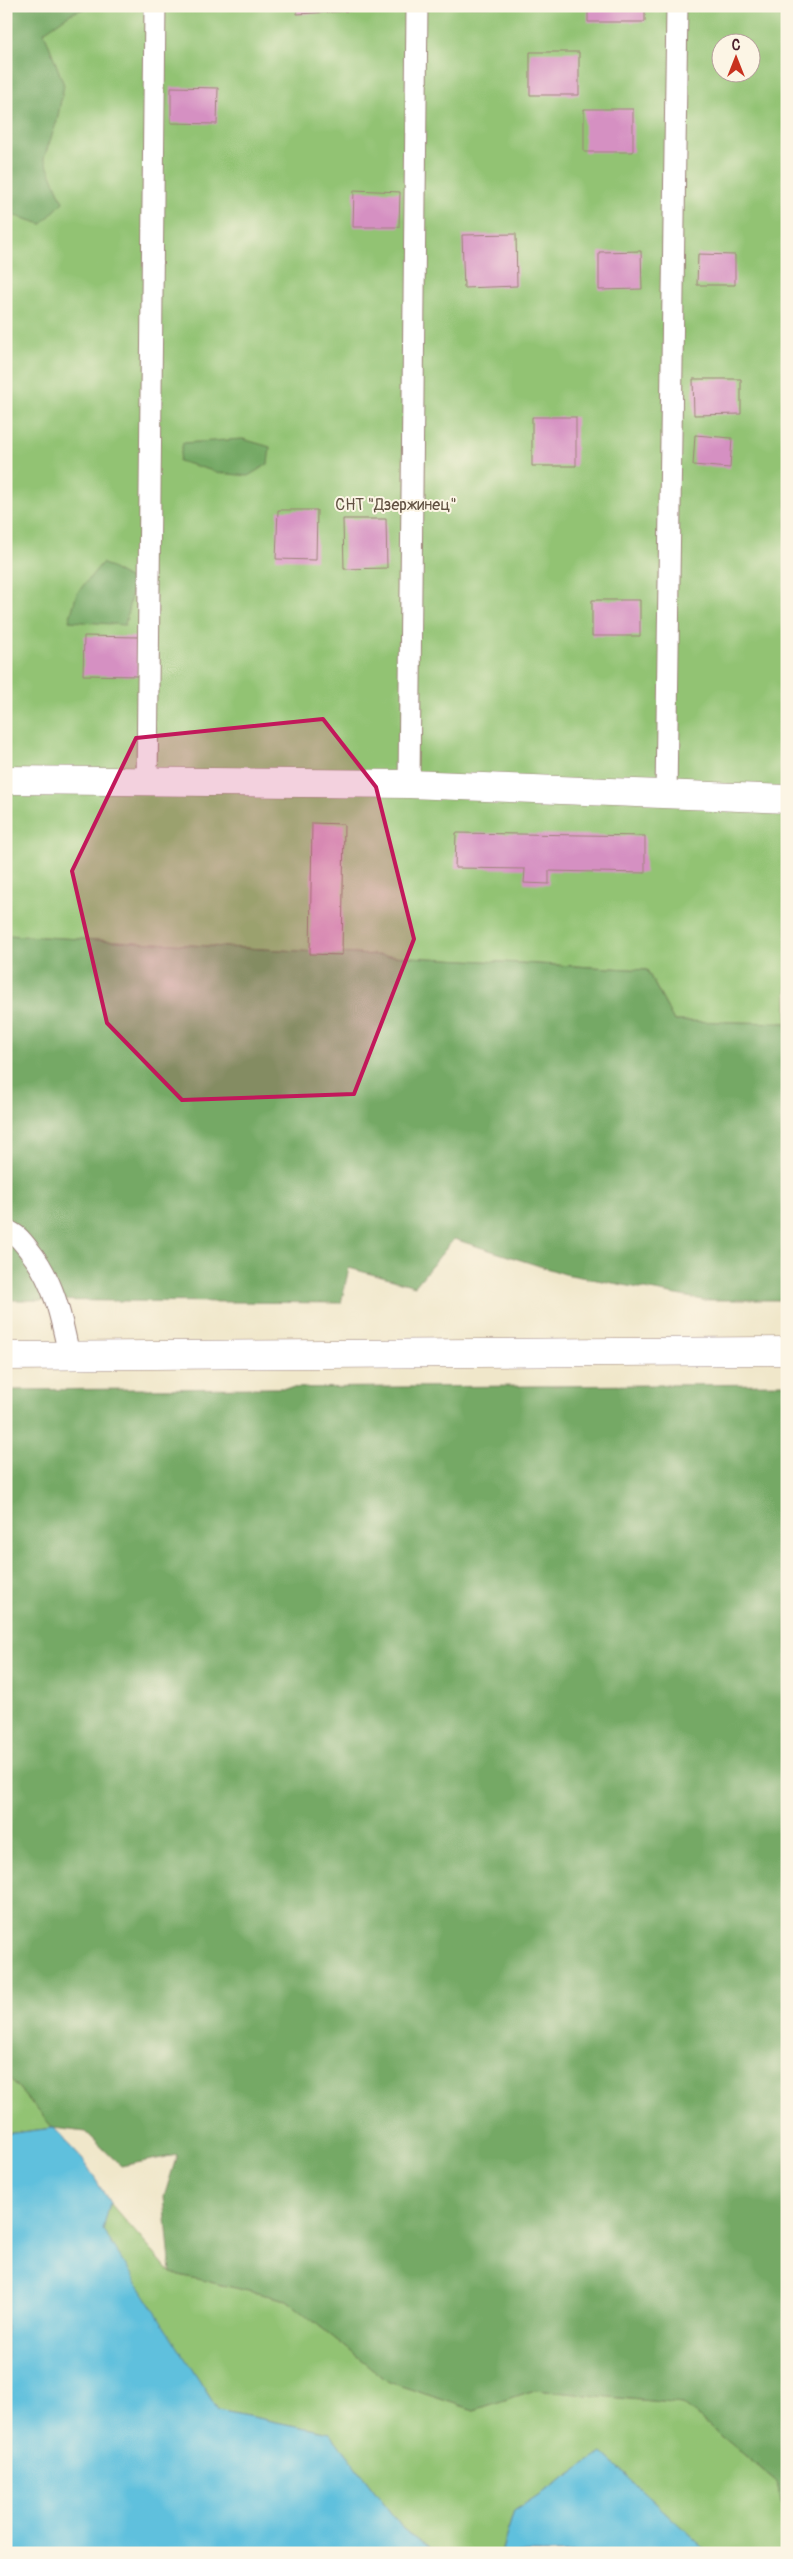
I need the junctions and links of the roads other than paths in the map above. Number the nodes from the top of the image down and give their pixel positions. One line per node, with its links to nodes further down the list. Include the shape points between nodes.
1 (155, 6): 5 (lane)
2 (417, 6): 6 (lane)
3 (677, 6): 7 (lane)
4 (6, 780): 5 (street)
5 (147, 782): 6 (street)
6 (409, 784): 7 (street)
7 (666, 795): 8 (street)
8 (787, 799)
9 (6, 1230): 11 (lane, via 16,1234 43,1268 59,1305)
10 (787, 1351): 11 (street)
11 (69, 1355): 12 (street)
12 (6, 1356)

